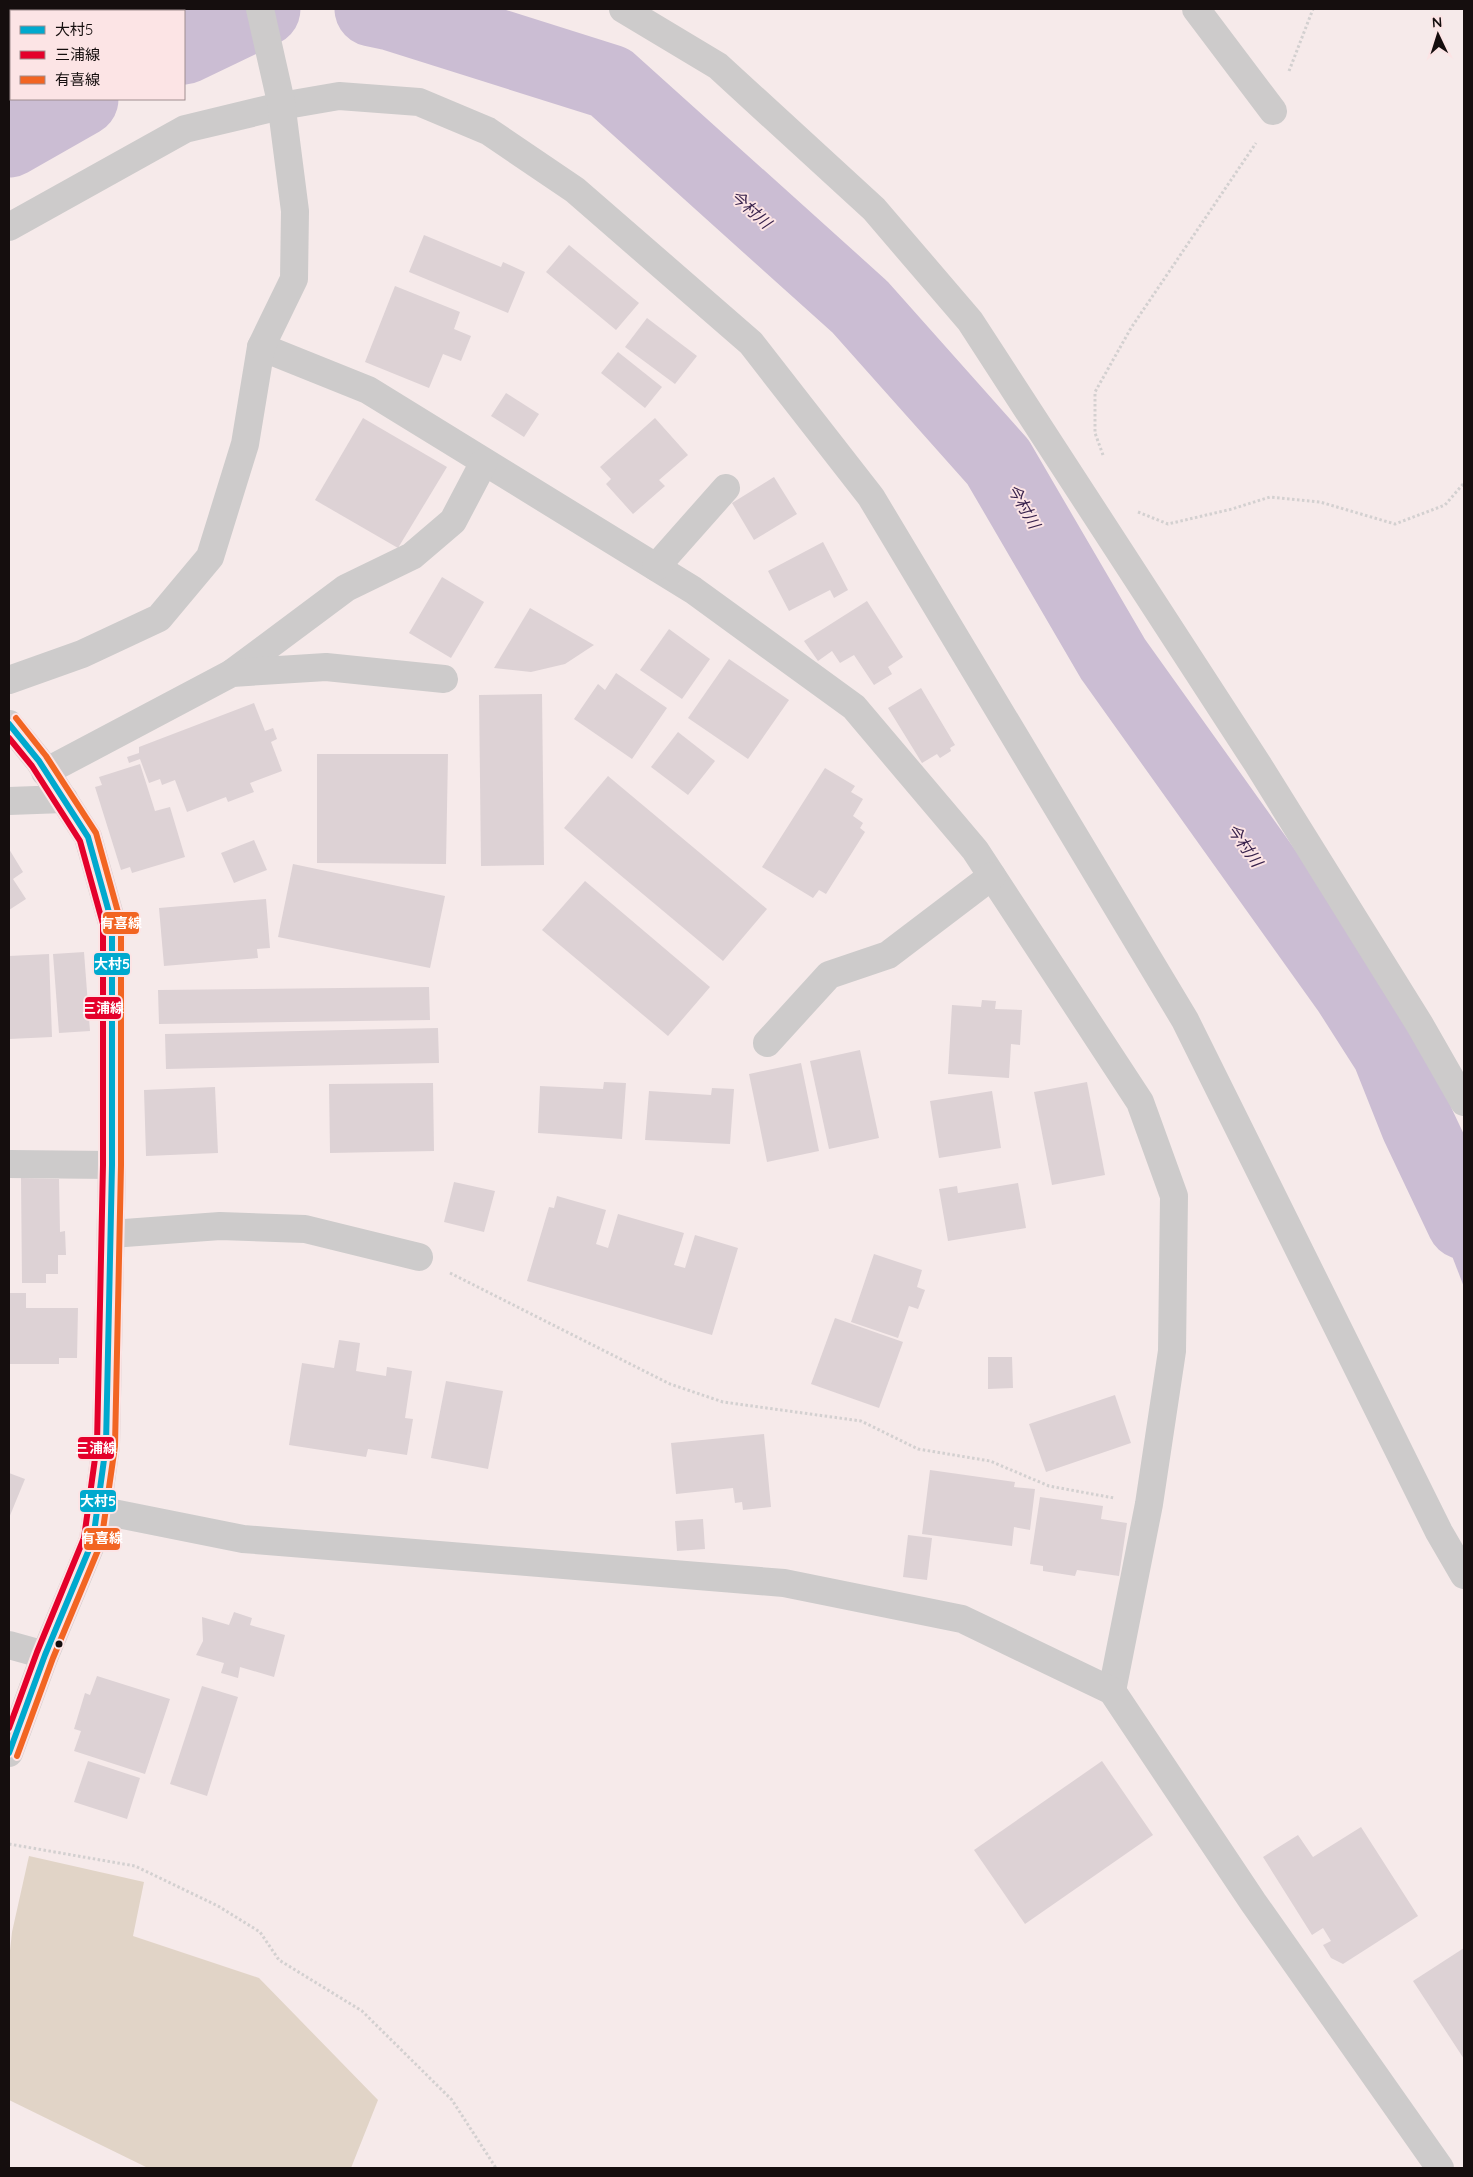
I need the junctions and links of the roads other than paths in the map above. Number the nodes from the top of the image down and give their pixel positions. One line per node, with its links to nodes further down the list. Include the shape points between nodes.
1 (260, 9): 4 (street)
2 (623, 9): 20 (street, via 718,66 874,210 970,321 1257,763 1420,1025)
3 (1196, 9): 5 (street)
4 (281, 104): 6 (street, via 185,129); 7 (street, via 295,211 294,279); 26 (street, via 339,96 419,102 488,131 576,190 751,343 872,497 1185,1020 1439,1532)
5 (1273, 111)
6 (9, 227)
7 (261, 347): 8 (street, via 368,390); 13 (street, via 244,444 210,557 159,618 82,654)
8 (484, 462): 10 (street); 11 (street, via 452,521 412,556 346,588)
9 (726, 488): 10 (street)
10 (656, 567): 18 (street, via 693,590 854,707 975,850)
11 (232, 673): 12 (street, via 326,666); 15 (street)
12 (444, 678)
13 (9, 680)
14 (11, 726): 15 (street)
15 (42, 767): 16 (street)
16 (64, 799): 17 (street); 22 (street, via 88,837 112,923)
17 (9, 801)
18 (992, 876): 19 (street, via 888,955 830,975); 29 (street, via 1140,1102 1174,1196 1172,1351 1149,1504)
19 (767, 1043)
20 (1464, 1102)
21 (9, 1164): 22 (street)
22 (112, 1165): 23 (street)
23 (111, 1234): 24 (street, via 220,1226 305,1229); 25 (street, via 106,1445)
24 (419, 1257)
25 (98, 1510): 28 (street, via 93,1540); 29 (street, via 243,1538 784,1583 962,1619)
26 (1464, 1575)
27 (9, 1645): 28 (street)
28 (45, 1655): 30 (street)
29 (1112, 1691): 31 (street, via 1253,1902)
30 (9, 1753)
31 (1440, 2168)

